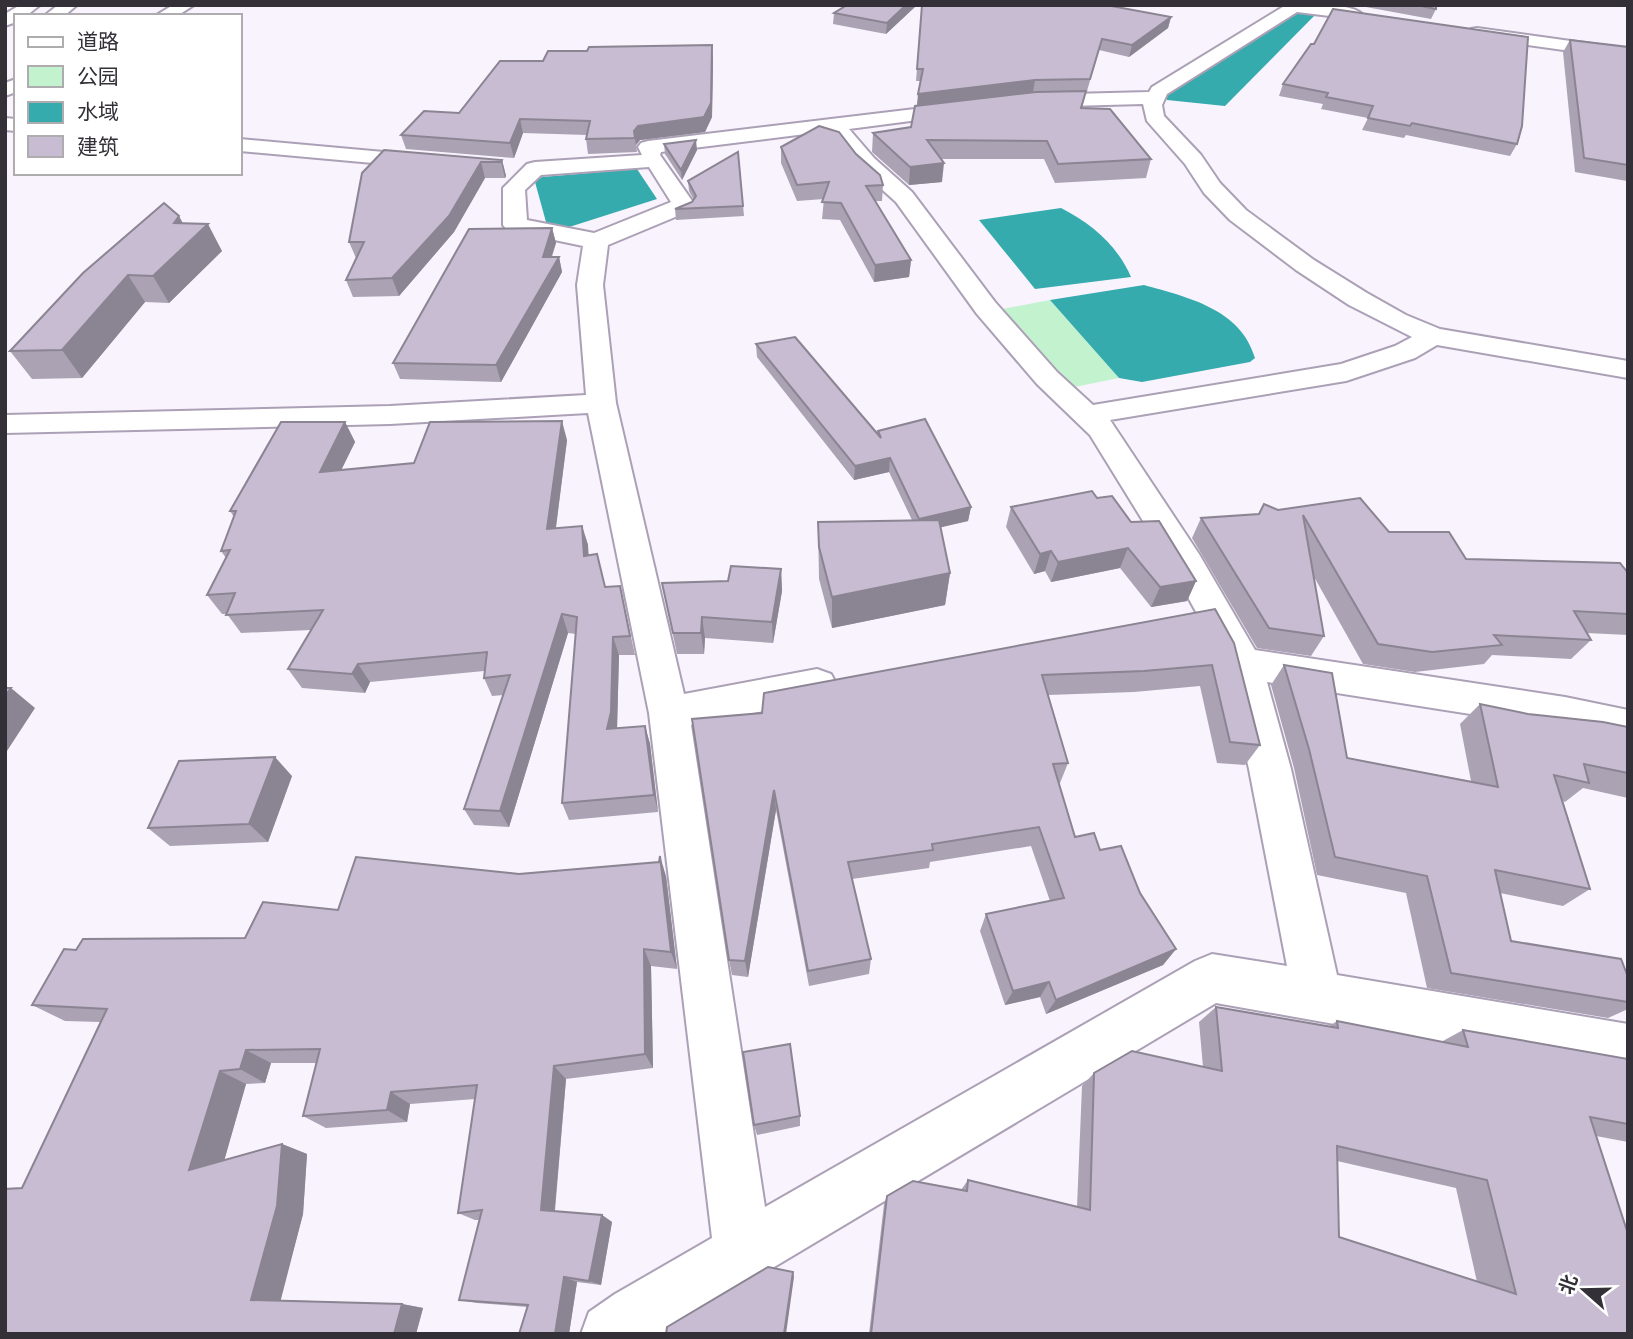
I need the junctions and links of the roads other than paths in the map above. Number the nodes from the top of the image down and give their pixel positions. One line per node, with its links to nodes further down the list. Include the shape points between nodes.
1 (186, 5): 3 (main road)
2 (1320, 5): 6 (main road, via 1365,16 1294,7 1159,91)
3 (167, 14)
4 (1459, 30): 5 (main road)
5 (1628, 54)
6 (1155, 98): 7 (main road); 14 (main road, via 1154,117 1238,215 1305,265 1397,321)
7 (1006, 104)
8 (980, 107): 9 (main road)
9 (834, 124): 11 (main road, via 648,147); 17 (main road, via 875,173 904,197 986,308)
10 (242, 145): 12 (main road)
11 (655, 160): 13 (main road, via 684,205); 13 (main road, via 521,168 514,188 515,225)
12 (453, 163)
13 (596, 241): 16 (main road, via 590,285)
14 (1433, 336): 15 (main road); 17 (main road, via 1405,352 1346,372)
15 (1628, 370)
16 (601, 403): 18 (main road, via 390,415); 23 (main road)
17 (1086, 415): 19 (main road, via 1101,429)
18 (5, 424)
19 (1214, 612): 20 (main road); 21 (main road)
20 (1174, 620)
21 (1243, 663): 24 (main road); 25 (main road)
22 (846, 680): 23 (main road)
23 (668, 713): 27 (main road)
24 (1628, 727)
25 (1317, 995): 26 (main road); 27 (main road, via 1212,978)
26 (1628, 1050)
27 (743, 1253): 28 (main road)
28 (611, 1334)

